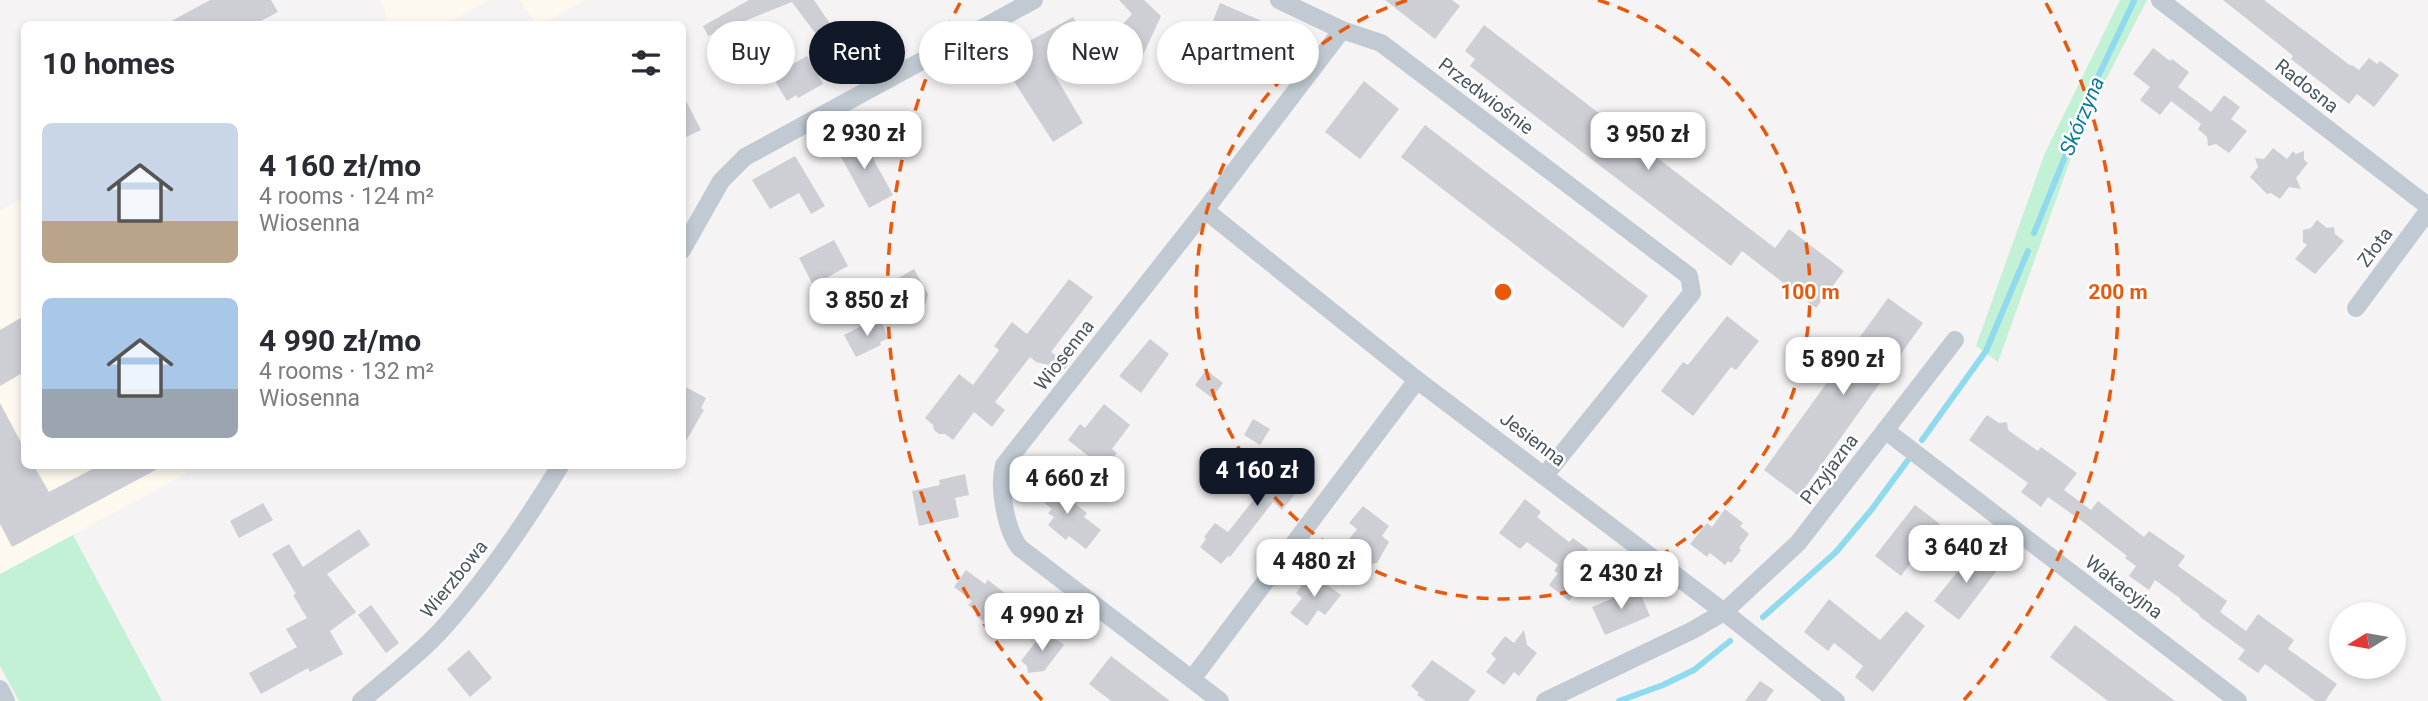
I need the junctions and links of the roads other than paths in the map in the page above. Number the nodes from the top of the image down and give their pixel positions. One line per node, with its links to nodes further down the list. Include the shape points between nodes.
1 (1034, 0): 7 (street, via 745,157 721,181)
2 (1279, 0): 4 (street, Przedwiośnie)
3 (2160, 0): 5 (street, Radosna)
4 (1342, 30): 6 (street, Wiosenna); 13 (street, Przedwiośnie, via 1381,43 1689,276 1692,293)
5 (2428, 209): 8 (street, Złota)
6 (1205, 210): 10 (street, Jesienna); 15 (street, Wiosenna, via 1004,466 1000,480 1012,538 1020,548)
7 (686, 243)
8 (2356, 308)
9 (1955, 340): 11 (street, Przyjazna)
10 (1418, 380): 13 (street, Jesienna); 15 (street)
11 (1885, 430): 14 (street, Przyjazna, via 1798,543); 22 (street, Wakacyjna)
12 (557, 469): 18 (street, Wierzbowa, via 524,524 445,626)
13 (1545, 475): 14 (street, Jesienna)
14 (1724, 612): 20 (street); 21 (street, Jesienna)
15 (1192, 680): 19 (street, Wiosenna)
16 (0, 689): 17 (street)
17 (6, 701)
18 (361, 701)
19 (1220, 701)
20 (1545, 701)
21 (1836, 701)
22 (2238, 701)

